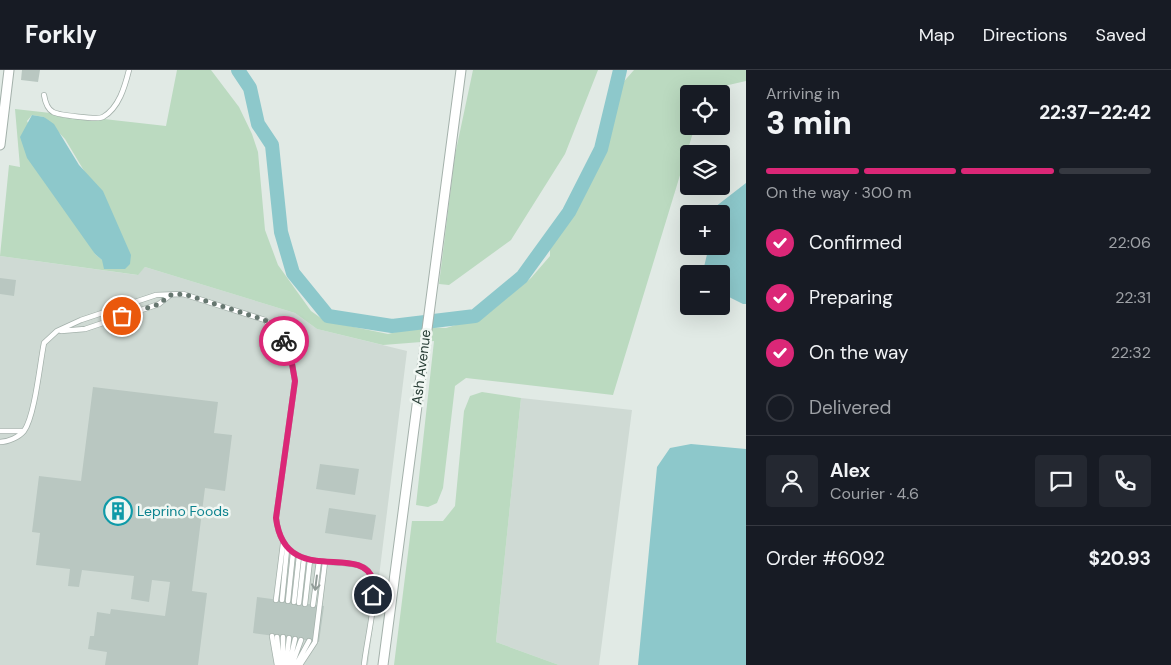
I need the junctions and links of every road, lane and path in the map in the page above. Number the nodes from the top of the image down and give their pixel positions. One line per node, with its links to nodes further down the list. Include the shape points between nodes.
1 (9, 70): 5 (street)
2 (129, 70): 4 (lane, via 123,93 108,113 100,118 54,113)
3 (461, 70): 31 (street, Ash Avenue)
4 (44, 95)
5 (0, 145)
6 (170, 295): 7 (lane, via 156,295); 7 (lane, via 159,304 85,329); 11 (lane, via 184,294 265,320 282,338 291,358 295,381 276,518)
7 (57, 331): 8 (lane, via 44,343 34,401)
8 (24, 430): 9 (lane); 10 (lane, via 8,442)
9 (0, 431)
10 (0, 442)
11 (283, 544): 12 (lane); 18 (lane)
12 (287, 549): 13 (lane); 18 (lane)
13 (293, 553): 14 (lane); 18 (lane)
14 (301, 557): 15 (lane); 19 (lane)
15 (310, 560): 16 (lane); 20 (lane)
16 (318, 561): 17 (lane); 21 (lane, one-way to 21)
17 (325, 562): 29 (lane, via 315,642); 30 (lane, via 356,565 367,570 373,580)
18 (282, 600)
19 (296, 602)
20 (306, 604)
21 (314, 605)
22 (272, 636): 28 (lane)
23 (278, 637): 28 (lane)
24 (286, 638): 28 (lane)
25 (295, 639): 28 (lane)
26 (301, 640): 28 (lane)
27 (309, 641): 28 (lane)
28 (286, 665)
29 (300, 665)
30 (364, 665)
31 (383, 665)

